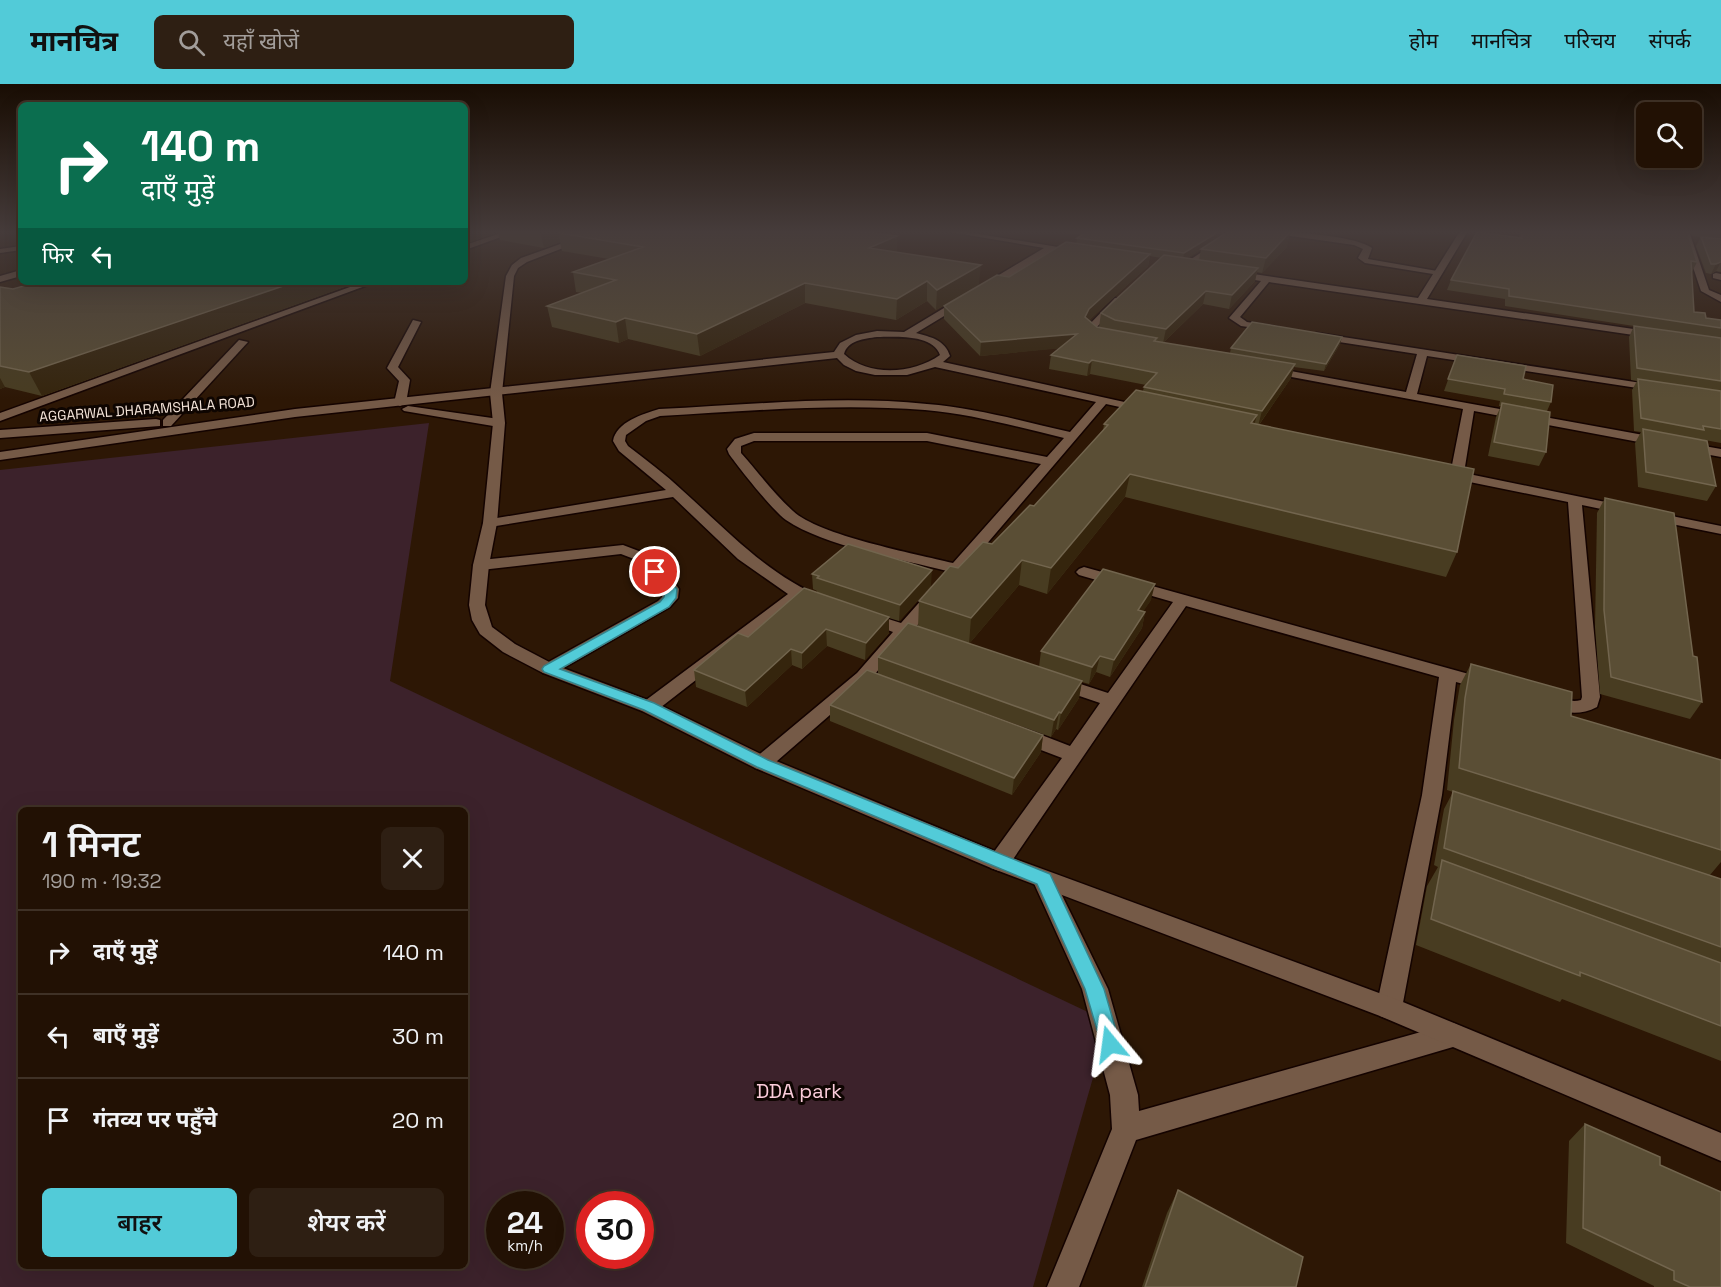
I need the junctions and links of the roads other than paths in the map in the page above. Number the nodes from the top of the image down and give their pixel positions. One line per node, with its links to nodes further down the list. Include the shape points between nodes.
1 (358, 287): 31 (street)
2 (509, 287): 23 (street)
3 (985, 287): 13 (street)
4 (1261, 287): 12 (street, via 1234,318)
5 (1325, 287): 10 (street)
6 (1430, 287): 10 (street)
7 (1704, 287): 9 (street)
8 (1125, 294): 16 (street, via 1090,329)
9 (1721, 299)
10 (1421, 301): 15 (street)
11 (416, 322): 26 (street, via 392,368 405,381)
12 (1289, 332)
13 (906, 335): 19 (street, via 877,334 852,340 844,344); 20 (street, via 940,345 945,356)
14 (1311, 335): 18 (street)
15 (1663, 337)
16 (1112, 339)
17 (243, 342): 32 (street)
18 (1423, 352): 22 (street); 24 (street)
19 (838, 355): 20 (street, via 852,366 882,372); 23 (street)
20 (938, 364): 25 (street)
21 (1257, 368): 24 (street)
22 (1668, 390)
23 (496, 393): 26 (street); 33 (street)
24 (1411, 396): 27 (street)
25 (1103, 401): 30 (street); 35 (street)
26 (400, 403): 28 (street)
27 (1469, 406): 36 (street); 40 (street)
28 (358, 407): 29 (street); 33 (street)
29 (295, 413): 32 (street, AGGARWAL DHARAMSHALA ROAD); 37 (street)
30 (1162, 413)
31 (0, 417)
32 (167, 423): 34 (street, AGGARWAL DHARAMSHALA ROAD)
33 (499, 423): 43 (street)
34 (0, 434)
35 (1073, 436): 38 (street); 41 (street, via 956,410 837,403 671,412 642,418 620,434 619,441)
36 (1721, 453)
37 (0, 456)
38 (1052, 462): 46 (street); 46 (street, via 927,437 754,437 735,443 735,453 789,516 827,535)
39 (1436, 471): 40 (street)
40 (1457, 475): 42 (street)
41 (677, 492): 43 (street); 48 (street, via 757,568)
42 (1575, 500): 44 (street); 60 (street, via 1590,703 1576,709)
43 (490, 523): 45 (street)
44 (1721, 530)
45 (481, 565): 54 (street, via 477,605 486,630 509,648); 54 (street, via 623,549 639,556 671,589 664,604)
46 (957, 569): 52 (street)
47 (1084, 572): 49 (street)
48 (797, 594): 50 (street); 62 (street)
49 (1183, 599): 55 (street); 61 (street)
50 (829, 605)
51 (850, 612): 52 (street)
52 (904, 630): 53 (street); 56 (street)
53 (947, 645)
54 (549, 669): 62 (street)
55 (1449, 674): 59 (street); 66 (street)
56 (863, 677): 58 (street); 65 (street)
57 (1044, 678): 61 (street)
58 (884, 685)
59 (1503, 689)
60 (1535, 699)
61 (1112, 701): 64 (street)
62 (649, 707): 65 (street)
63 (1001, 727): 64 (street)
64 (1074, 755): 68 (street)
65 (762, 763): 68 (street)
66 (1432, 795): 67 (street); 70 (street, via 1428,875)
67 (1454, 802)
68 (999, 862): 69 (street)
69 (1044, 879): 70 (street); 72 (street, via 1095,989 1124,1095)
70 (1389, 1008): 71 (street)
71 (1453, 1035): 72 (street); 73 (street)
72 (1126, 1129): 74 (street)
73 (1721, 1147)
74 (1063, 1287)

